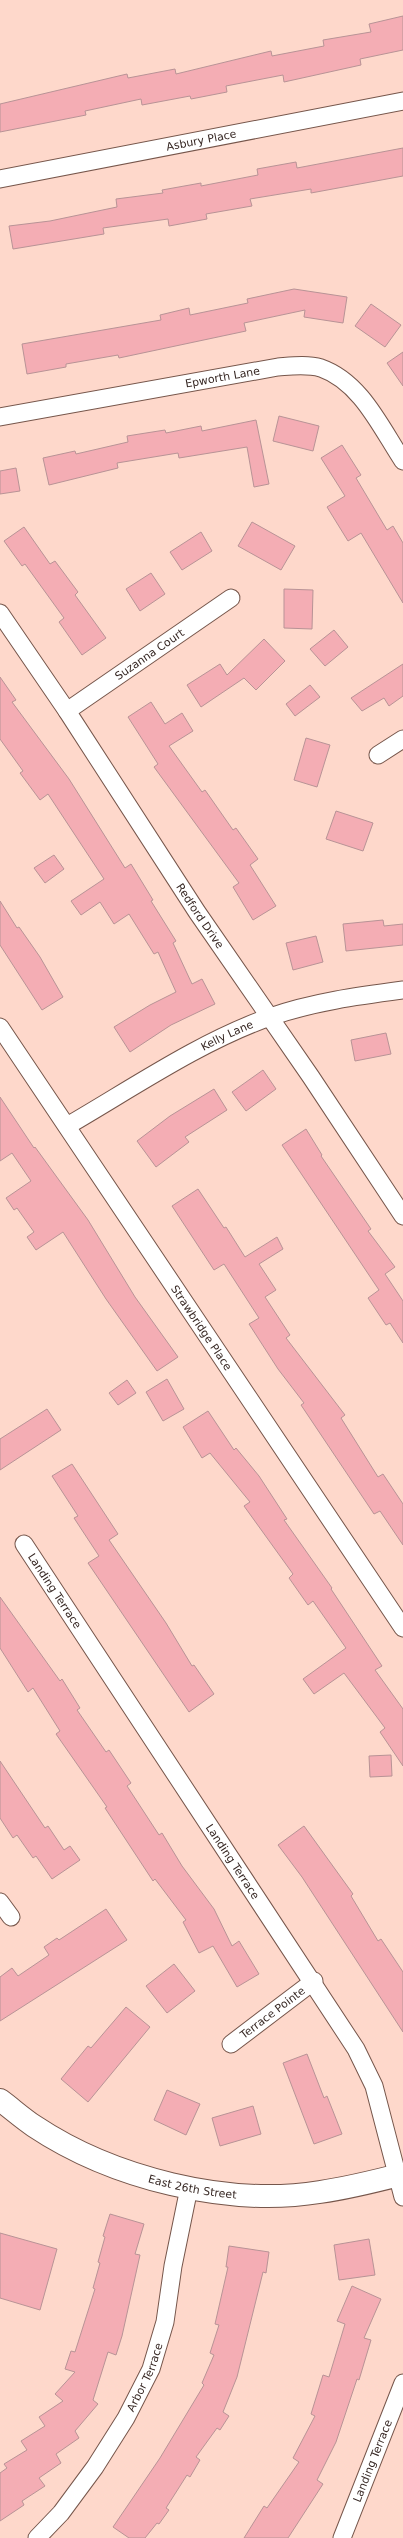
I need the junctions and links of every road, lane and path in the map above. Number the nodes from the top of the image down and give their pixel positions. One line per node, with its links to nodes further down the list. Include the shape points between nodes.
1 (403, 101): 2 (street, Asbury Place)
2 (0, 179)
3 (0, 417): 4 (street, Epworth Lane, via 300,365 320,368 353,388)
4 (403, 461)
5 (232, 598): 7 (street, Suzanna Court)
6 (0, 612): 7 (street, Redford Drive)
7 (67, 711): 11 (street, Redford Drive)
8 (403, 739): 9 (street)
9 (378, 755)
10 (403, 990): 11 (street, Kelly Lane, via 326,1001)
11 (269, 1018): 13 (street, Kelly Lane, via 197,1051); 14 (street, Redford Drive)
12 (0, 1027): 13 (street, Strawbridge Place)
13 (67, 1126): 16 (street, Strawbridge Place)
14 (403, 1216)
15 (24, 1544): 19 (street, Landing Terrace)
16 (403, 1628)
17 (0, 1902): 18 (street)
18 (11, 1917)
19 (314, 1981): 20 (street, Terrace Pointe); 22 (street, Landing Terrace, via 356,2049 374,2086)
20 (231, 2044)
21 (0, 2100): 23 (street, East 26th Street, via 34,2126 71,2147 110,2165)
22 (401, 2174): 23 (street, East 26th Street, via 319,2193 217,2193); 24 (street, Landing Terrace)
23 (189, 2188): 26 (street, Arbor Terrace, via 172,2266 165,2322 151,2369 126,2418 95,2467 61,2513)
24 (403, 2197)
25 (402, 2389): 27 (street, Landing Terrace)
26 (37, 2538)
27 (342, 2538)

